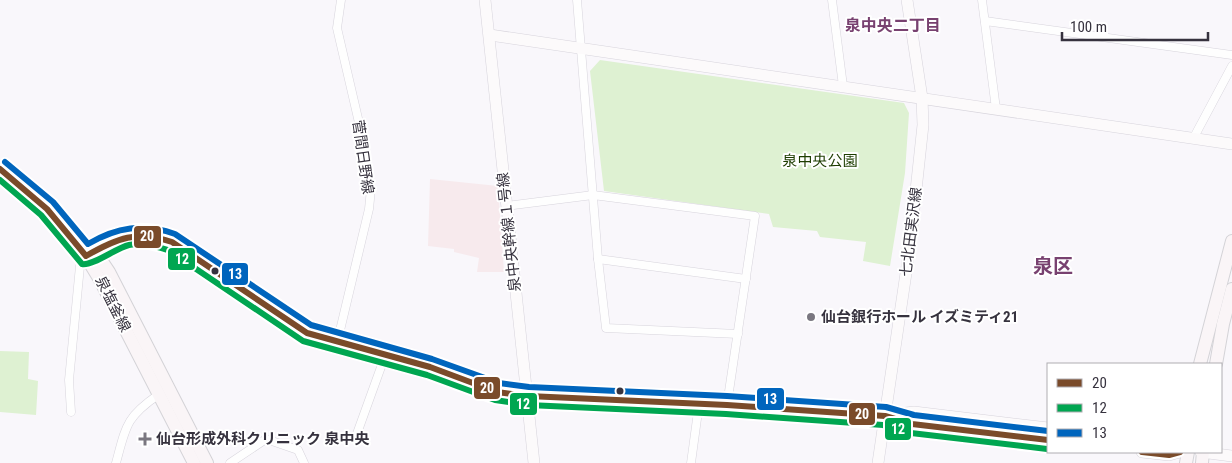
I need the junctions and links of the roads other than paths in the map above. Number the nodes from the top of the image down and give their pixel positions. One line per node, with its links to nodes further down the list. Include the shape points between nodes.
1 (341, 0): 26 (street, 菅間日野線, via 337,28 360,127 370,209)
2 (485, 0): 8 (street, 泉中央幹線１号線)
3 (577, 0): 9 (street)
4 (832, 0): 12 (street)
5 (907, 0): 13 (street, 七北田実沢線)
6 (982, 0): 7 (street)
7 (985, 21): 10 (street); 14 (street)
8 (490, 35): 9 (street); 19 (street, 泉中央幹線１号線)
9 (581, 48): 12 (street); 18 (street)
10 (1232, 55)
11 (1232, 66): 15 (street)
12 (843, 86): 13 (street)
13 (922, 98): 14 (street); 35 (street, 七北田実沢線, via 923,125 911,237)
14 (996, 109): 15 (street)
15 (1192, 139): 16 (street)
16 (1232, 144)
17 (0, 169): 21 (main road, via 24,186)
18 (593, 195): 19 (street); 22 (street); 23 (street, via 755,216)
19 (506, 206): 31 (street, 泉中央幹線１号線)
20 (1232, 242): 28 (main road)
21 (91, 254): 26 (street, via 131,235 142,234 172,242 282,318 307,333); 30 (main road, 泉塩釜線); 34 (street, via 80,266 69,380); 45 (main road, via 121,292)
22 (598, 259): 23 (street); 25 (street, via 606,328)
23 (746, 279): 25 (street)
24 (1232, 289): 29 (main road)
25 (738, 334): 33 (street)
26 (337, 344): 27 (street)
27 (385, 356): 31 (street, via 430,367 497,392); 37 (street)
28 (1200, 363)
29 (1216, 363)
30 (158, 395): 43 (street, via 131,416); 44 (main road, 泉塩釜線)
31 (528, 396): 32 (street); 48 (street, 泉中央幹線１号線)
32 (699, 404): 33 (street); 49 (street)
33 (728, 405): 35 (street)
34 (71, 412)
35 (885, 416): 36 (street, via 914,412); 38 (street, via 912,424); 50 (street, 七北田実沢線)
36 (1047, 428)
37 (355, 439)
38 (1047, 440)
39 (1151, 453): 40 (street)
40 (1176, 453)
41 (1210, 453): 42 (street)
42 (1232, 456)
43 (116, 463)
44 (194, 463)
45 (207, 463)
46 (230, 463): 47 (street, via 266,439 298,450)
47 (304, 463)
48 (534, 463)
49 (691, 463)
50 (878, 463)

